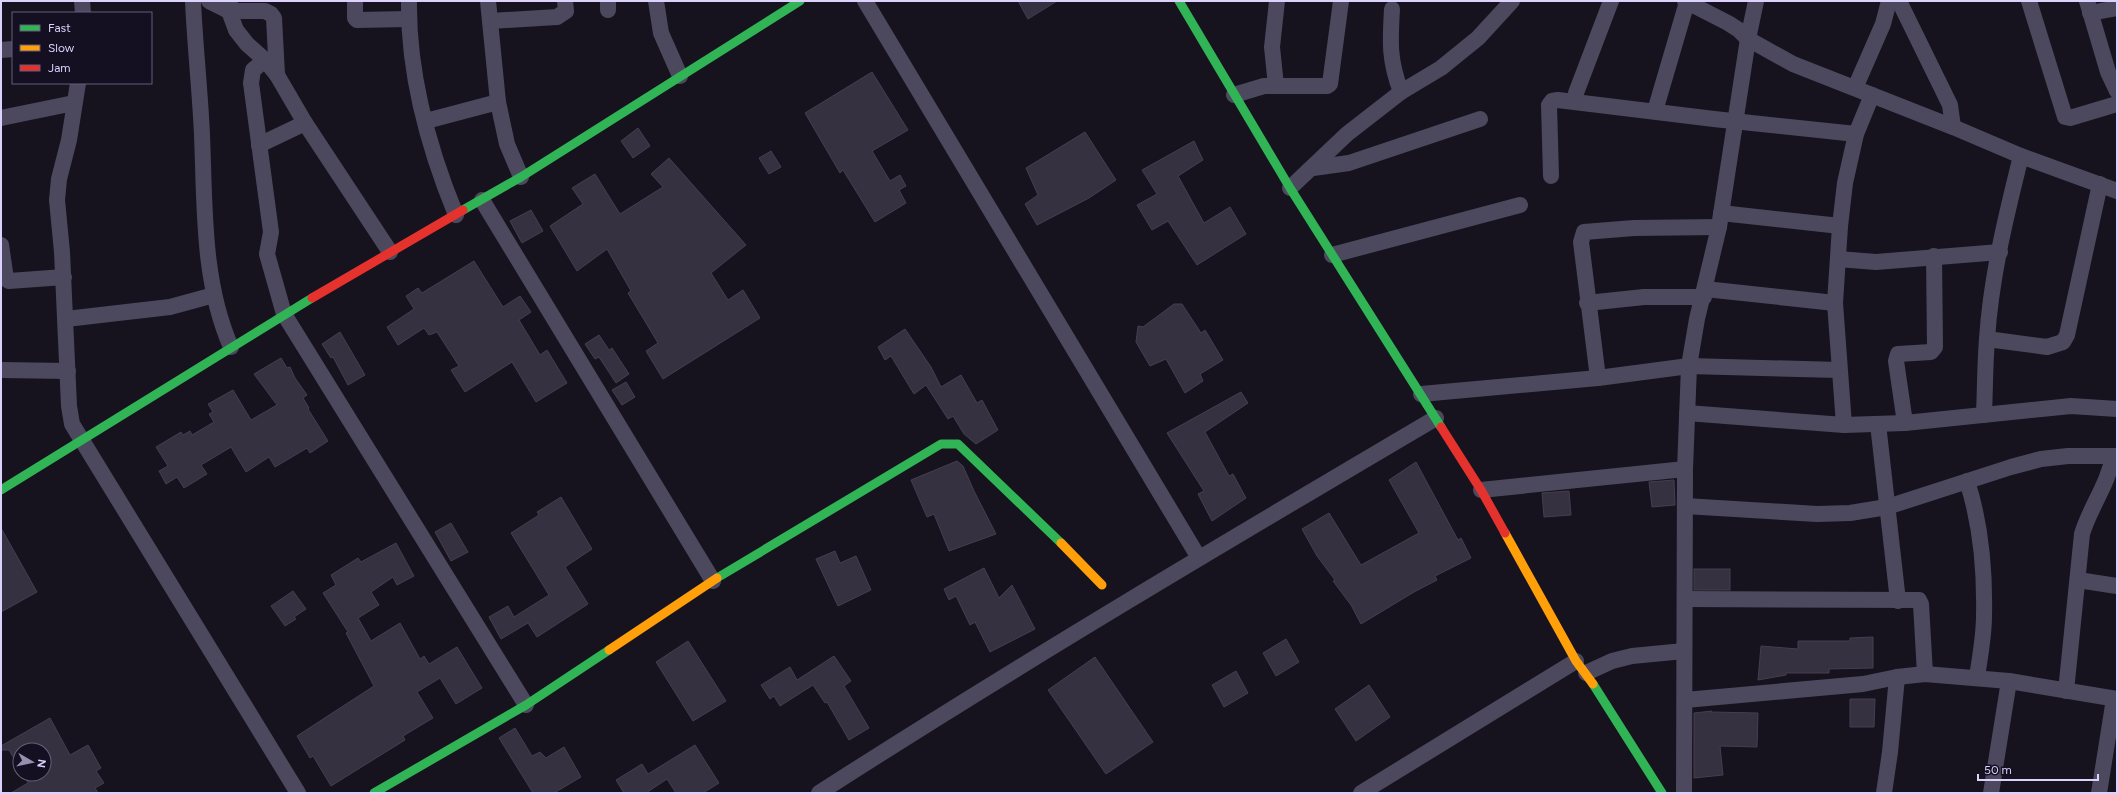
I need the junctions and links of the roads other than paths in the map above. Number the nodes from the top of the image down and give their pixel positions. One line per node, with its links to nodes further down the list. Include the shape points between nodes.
1 (82, 1): 25 (street)
2 (193, 1): 75 (street, via 205,206)
3 (209, 1): 20 (street)
4 (355, 1): 26 (street, via 357,20)
5 (409, 1): 26 (street)
6 (488, 1): 27 (street)
7 (565, 1): 27 (street, via 566,11 557,17)
8 (656, 1): 34 (street, via 661,33)
9 (800, 1): 34 (street)
10 (865, 1): 103 (street)
11 (1179, 1): 40 (street)
12 (1277, 1): 36 (street, via 1272,47)
13 (1341, 1): 36 (street, via 1330,84)
14 (1512, 1): 39 (street, via 1478,38 1440,68)
15 (1611, 1): 42 (street)
16 (1756, 1): 28 (street)
17 (2029, 1): 45 (street, via 2065,117 2070,118)
18 (1686, 2): 24 (street); 46 (street)
19 (1898, 4): 37 (street, via 1884,24); 52 (street, via 1950,105)
20 (230, 6): 32 (street, via 236,30); 33 (street, via 265,11 274,18)
21 (2089, 7): 22 (street); 31 (street)
22 (2117, 8)
23 (1392, 9): 39 (street, via 1390,47 1393,70)
24 (1712, 9): 28 (street)
25 (83, 12)
26 (408, 19): 49 (street, via 410,45)
27 (490, 21): 43 (street)
28 (1748, 38): 37 (street, via 1793,64); 50 (street)
29 (12, 49): 30 (street)
30 (1, 50)
31 (2110, 55): 38 (street)
32 (265, 60): 33 (street); 54 (street, via 253,70 251,77)
33 (277, 75): 51 (street)
34 (680, 76): 58 (street)
35 (78, 84): 44 (street)
36 (1276, 86): 40 (street, via 1256,87)
37 (1855, 88): 41 (street)
38 (2117, 91)
39 (1402, 92): 56 (street, via 1347,134)
40 (1234, 95): 60 (street)
41 (1872, 95): 52 (street); 53 (street)
42 (1575, 101): 46 (street, via 1581,104); 57 (street, via 1558,100 1552,101 1549,105)
43 (498, 102): 49 (street); 58 (street, via 508,144)
44 (74, 103): 47 (street); 73 (street, via 57,200)
45 (2117, 104)
46 (1655, 111): 50 (street)
47 (1, 118)
48 (1480, 119): 56 (street, via 1349,163)
49 (426, 121): 64 (street, via 444,187)
50 (1736, 121): 53 (street); 65 (street)
51 (305, 123): 54 (street); 68 (street)
52 (1953, 127): 55 (street)
53 (1856, 134): 66 (street, via 1845,183)
54 (259, 145): 78 (street, via 272,232 267,254)
55 (2021, 156): 59 (street); 69 (street)
56 (1313, 168): 60 (street)
57 (1551, 176)
58 (521, 177): 62 (street)
59 (2100, 184): 61 (street); 80 (street, via 2067,335 2063,342 2047,347)
60 (1290, 188): 70 (street)
61 (2117, 191)
62 (482, 200): 64 (street); 105 (street)
63 (1520, 205): 70 (street)
64 (456, 215): 68 (street)
65 (1720, 220): 66 (street); 74 (street); 76 (street, via 1584,232 1581,242)
66 (1840, 226): 72 (street)
67 (1, 245): 73 (street, via 6,279 9,281)
68 (390, 252): 78 (street)
69 (2000, 252): 71 (street); 80 (street)
70 (1332, 255): 87 (street)
71 (1934, 256): 72 (street, via 1876,262); 92 (street, via 1935,347 1931,352 1898,354 1896,361)
72 (1838, 259): 77 (street)
73 (64, 277): 79 (street)
74 (1705, 293): 76 (street); 77 (street); 82 (street, via 1697,319)
75 (214, 295): 79 (street, via 170,307); 81 (street, via 222,326)
76 (1587, 303): 86 (street)
77 (1835, 303): 85 (street)
78 (284, 314): 81 (street); 119 (street)
79 (66, 319): 84 (street)
80 (1987, 339): 90 (street)
81 (231, 347): 95 (street)
82 (1689, 366): 85 (street); 86 (street); 89 (street)
83 (1, 370): 84 (street)
84 (68, 370): 95 (street, via 72,424)
85 (1839, 370): 94 (street)
86 (1598, 378): 87 (street)
87 (1421, 394): 91 (street)
88 (2117, 409): 90 (street, via 2071,406)
89 (1687, 413): 94 (street); 97 (street)
90 (1984, 415): 92 (street)
91 (1436, 418): 100 (street); 103 (street)
92 (1905, 423): 93 (street)
93 (1878, 424): 94 (street); 102 (street)
94 (1844, 425)
95 (82, 440): 99 (street); 121 (street)
96 (2115, 456): 98 (street, via 2041,459); 104 (street, via 2106,484 2086,522 2080,548)
97 (1685, 469): 100 (street); 101 (street)
98 (1967, 481): 102 (street); 114 (street, via 1974,504 1982,564 1984,617)
99 (1, 490)
100 (1482, 490): 111 (street)
101 (1685, 506): 102 (street, via 1817,514 1850,513); 108 (street)
102 (1887, 506): 109 (street)
103 (1199, 558): 123 (street)
104 (2078, 580): 107 (street); 116 (street)
105 (713, 581): 106 (street, via 942,444 951,443 958,444 1016,498); 119 (street)
106 (1102, 585)
107 (2117, 586)
108 (1685, 599): 109 (street); 110 (street)
109 (1898, 601): 112 (street, via 1914,599 1919,600 1921,604)
110 (1684, 651): 111 (street, via 1632,656); 118 (street)
111 (1581, 667): 120 (street); 124 (street)
112 (1925, 674): 113 (street); 114 (street)
113 (1897, 677): 118 (street, via 1863,684); 126 (street)
114 (1977, 677): 115 (street)
115 (2009, 681): 116 (street); 127 (street)
116 (2066, 691): 117 (street)
117 (2115, 699): 128 (street)
118 (1684, 700): 125 (street)
119 (526, 705): 122 (street)
120 (1660, 790): 125 (street)
121 (298, 793)
122 (374, 793)
123 (819, 793)
124 (1361, 793)
125 (1684, 793)
126 (1884, 793)
127 (1990, 793)
128 (2099, 793)

